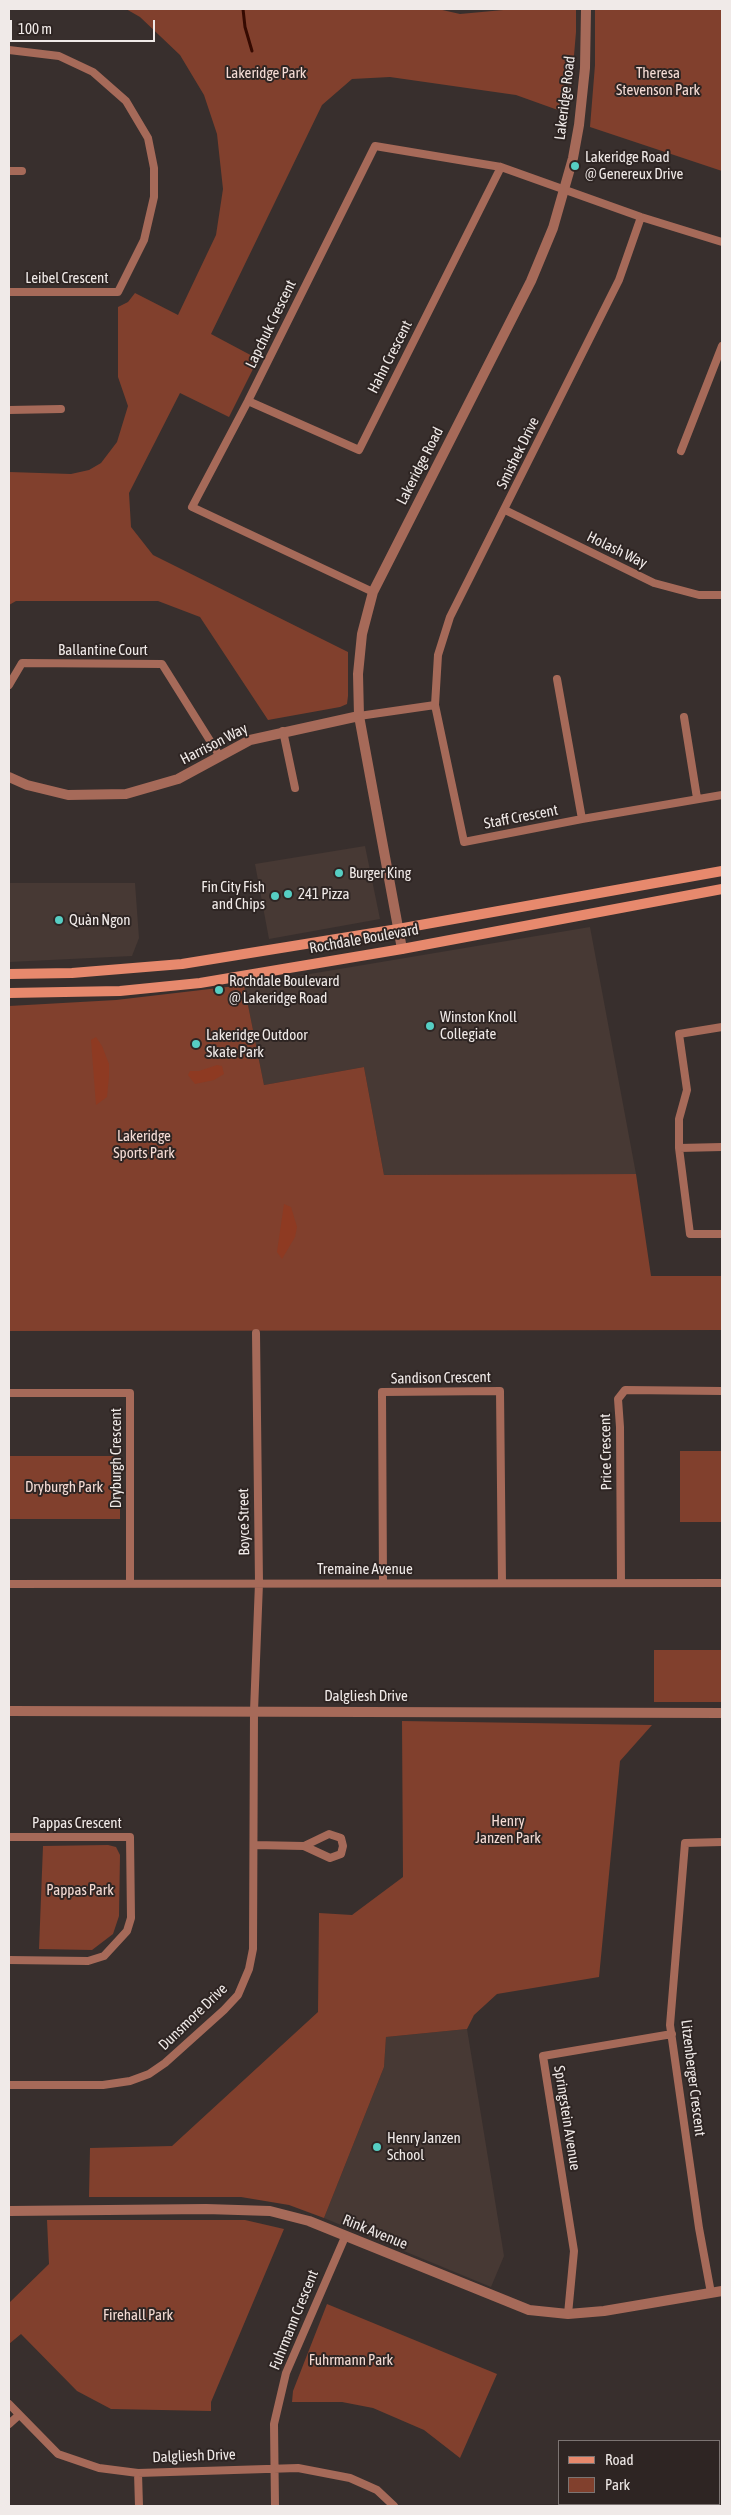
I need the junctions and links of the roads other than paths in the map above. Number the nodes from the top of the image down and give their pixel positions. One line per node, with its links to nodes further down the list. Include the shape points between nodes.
1 (586, 9): 6 (street, Lakeridge Road, via 585,68 579,125)
2 (9, 50): 9 (street, Leibel Crescent, via 59,56 93,72 126,101 148,138 154,168 154,197 144,240 118,292)
3 (501, 168): 6 (street, Lapchuk Crescent); 11 (street, Lapchuk Crescent, via 375,146); 11 (street, Hahn Crescent, via 359,450)
4 (9, 171): 5 (street)
5 (22, 171)
6 (564, 189): 7 (street, Lapchuk Crescent); 16 (street, Lakeridge Road, via 553,228 531,281)
7 (641, 217): 8 (street, Lapchuk Crescent); 15 (street, Smishek Drive, via 619,280)
8 (722, 242)
9 (9, 292)
10 (722, 346): 14 (street)
11 (248, 401): 16 (street, Lapchuk Crescent, via 192,507)
12 (60, 409): 13 (street)
13 (9, 410)
14 (681, 451)
15 (505, 510): 17 (street, Holash Way, via 654,583 699,595); 20 (street, Smishek Drive, via 450,617 438,655)
16 (373, 592): 21 (street, Lakeridge Road, via 362,634 358,674)
17 (722, 595)
18 (557, 679): 29 (street)
19 (9, 685): 24 (street, Ballantine Court, via 22,663 162,664)
20 (435, 705): 21 (street, Harrison Way); 29 (street, Staff Crescent, via 464,842)
21 (359, 716): 23 (street, Harrison Way); 32 (street, Lakeridge Road)
22 (684, 717): 28 (street)
23 (283, 731): 24 (street, Harrison Way, via 250,740); 26 (street)
24 (219, 755): 25 (street, Harrison Way, via 178,779 126,794 68,795)
25 (9, 777)
26 (295, 788)
27 (722, 795): 28 (street, Staff Crescent)
28 (697, 798): 29 (street, Staff Crescent)
29 (582, 819)
30 (722, 871): 32 (main road, Rochdale Boulevard)
31 (722, 890): 33 (main road, Rochdale Boulevard)
32 (398, 929): 33 (street, Lakeridge Road); 34 (main road, Rochdale Boulevard, via 143,968)
33 (402, 949): 35 (main road, Rochdale Boulevard, via 200,983 120,991)
34 (9, 974)
35 (9, 993)
36 (722, 1026): 38 (street, via 679,1034 687,1090 679,1120)
37 (722, 1147): 38 (street)
38 (679, 1148): 39 (street, via 690,1234)
39 (722, 1234)
40 (256, 1333): 49 (street, Boyce Street)
41 (722, 1391): 43 (street, Price Crescent, via 625,1390 618,1399)
42 (9, 1393): 48 (street, Dryburgh Crescent, via 130,1393)
43 (621, 1582): 44 (street, Tremaine Avenue); 46 (street, Tremaine Avenue)
44 (722, 1582)
45 (383, 1583): 46 (street, Tremaine Avenue); 46 (street, Sandison Crescent, via 382,1392 500,1391); 49 (street, Tremaine Avenue)
46 (502, 1583)
47 (9, 1584): 48 (street, Tremaine Avenue)
48 (130, 1584): 49 (street, Tremaine Avenue)
49 (259, 1584): 51 (street, Boyce Street)
50 (9, 1710): 51 (street, Dalgliesh Drive)
51 (254, 1711): 52 (street, Dalgliesh Drive); 55 (street, Dunsmore Drive)
52 (722, 1713)
53 (9, 1837): 57 (street, Pappas Crescent, via 130,1838 131,1918 127,1931 104,1956 88,1960)
54 (722, 1842): 58 (street, Litzenberger Crescent, via 685,1843 670,2025)
55 (254, 1845): 56 (street); 59 (street, Dunsmore Drive, via 253,1949 238,1995 224,2010 165,2063 130,2081 103,2085)
56 (304, 1846): 56 (street, via 334,1858 341,1854 344,1846 341,1838 329,1834)
57 (9, 1960)
58 (672, 2034): 63 (street, Litzenberger Crescent); 64 (street, Springstein Avenue, via 543,2056 574,2251)
59 (9, 2085)
60 (9, 2211): 61 (street, Rink Avenue, via 206,2208 270,2211 309,2221)
61 (345, 2237): 64 (street, Rink Avenue, via 529,2310); 68 (street, Fuhrmann Crescent, via 286,2373 274,2424)
62 (722, 2291): 63 (street, Rink Avenue)
63 (711, 2293): 64 (street, Rink Avenue)
64 (568, 2314)
65 (9, 2404): 66 (street, Dalgliesh Drive)
66 (19, 2414): 67 (street); 69 (street, Dalgliesh Drive, via 58,2454 99,2468)
67 (9, 2424)
68 (274, 2469): 69 (street, Dalgliesh Drive); 71 (street, Fuhrmann Crescent); 72 (street, Dalgliesh Drive, via 298,2468 350,2478 377,2490)
69 (138, 2472): 70 (street)
70 (139, 2506)
71 (275, 2506)
72 (394, 2506)

